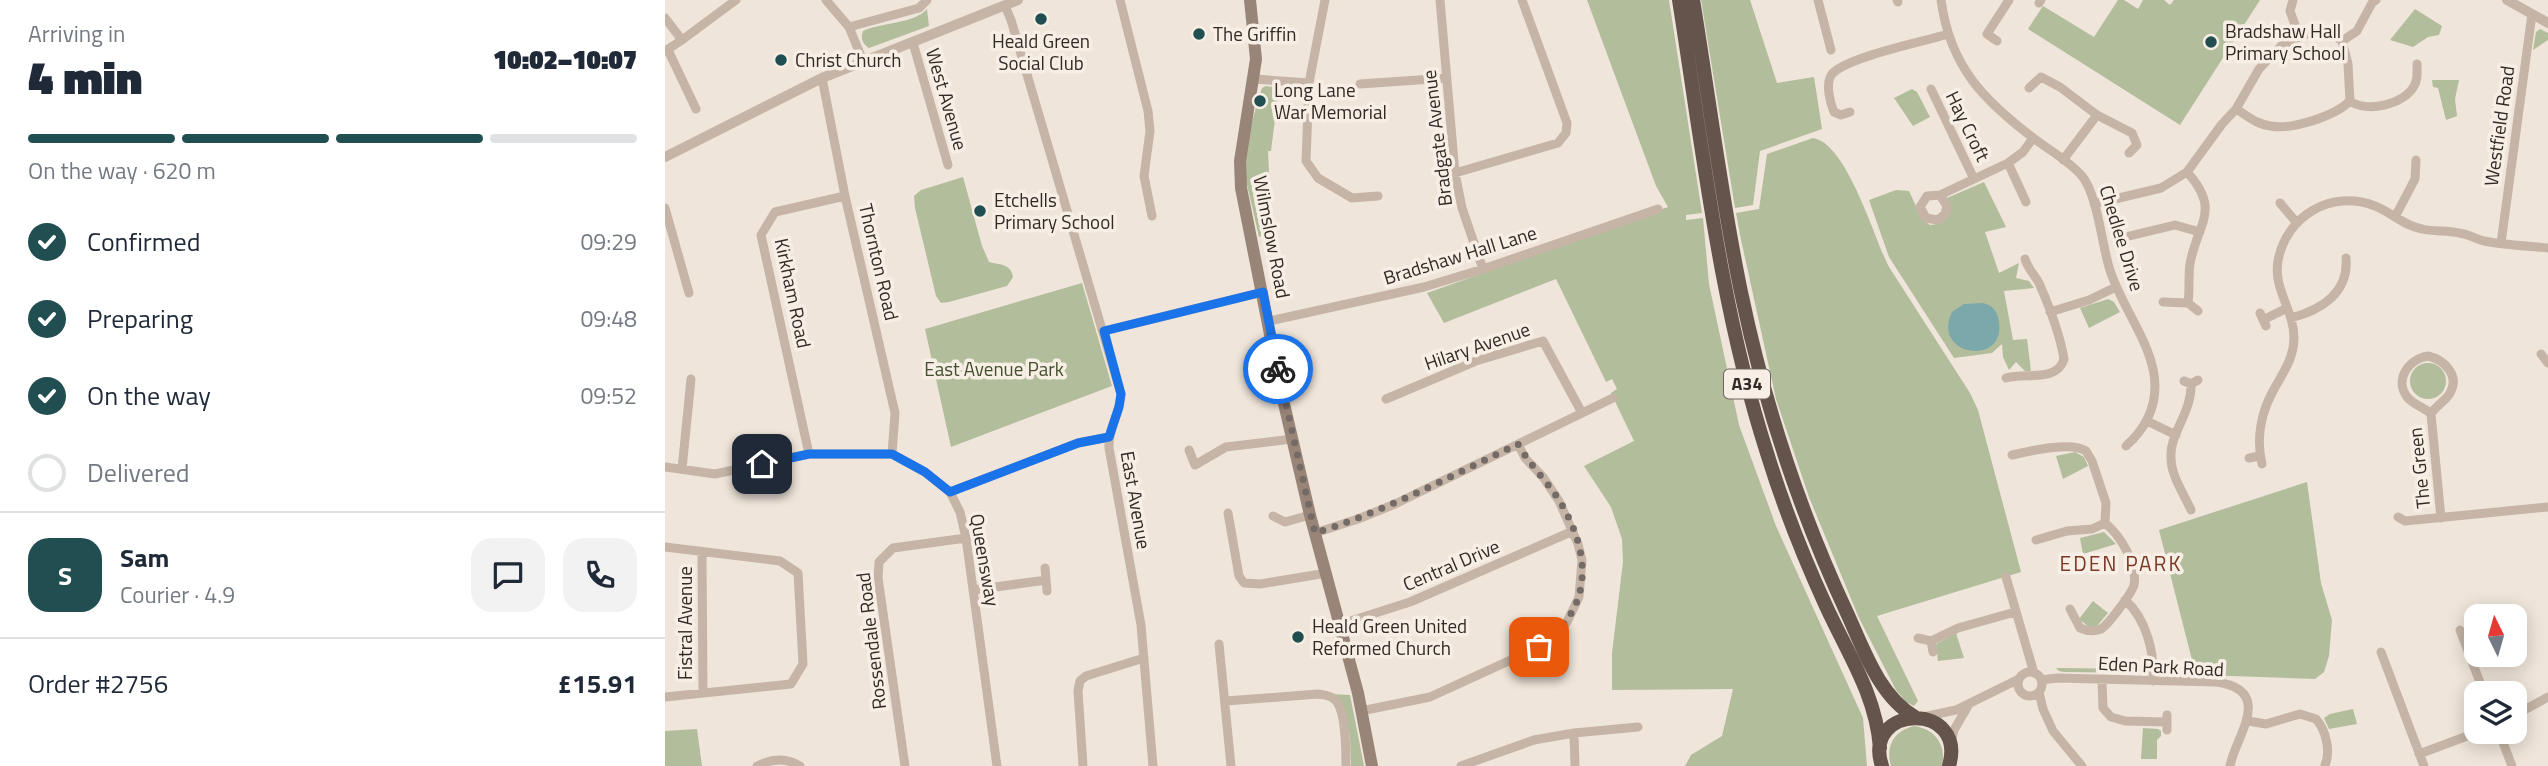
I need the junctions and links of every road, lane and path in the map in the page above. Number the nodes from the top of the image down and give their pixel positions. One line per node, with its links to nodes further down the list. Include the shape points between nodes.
1 (736, 0): 25 (street)
2 (826, 0): 22 (street)
3 (927, 0): 22 (street, via 919,8)
4 (1017, 0): 18 (street)
5 (1120, 0): 65 (street, via 1148,111 1144,176)
6 (1250, 0): 35 (main road, Wilmslow Road, via 1256,46)
7 (1325, 0): 36 (street)
8 (1440, 0): 34 (street, Bradgate Avenue)
9 (1522, 0): 55 (street, via 1567,123 1566,133 1558,143)
10 (1679, 0): 165 (highway, A34, via 1727,297 1751,399 1799,544 1871,700)
11 (1693, 0): 158 (highway, A34, via 1742,295 1781,447 1854,629 1890,697)
12 (1818, 0): 29 (street)
13 (1941, 0): 23 (street, Chedlee Drive)
14 (2009, 0): 26 (street, via 1987,34)
15 (2293, 0): 24 (street, via 2290,11)
16 (2507, 0): 19 (street)
17 (2372, 1): 27 (street, via 2357,31)
18 (1005, 6): 28 (street); 85 (street, East Avenue)
19 (2532, 14): 21 (street); 70 (street, Westfield Road)
20 (665, 18): 25 (street)
21 (2548, 23)
22 (849, 27): 31 (street)
23 (1948, 34): 43 (street, via 1857,61 1834,73 1829,89 1834,112); 45 (street, Chedlee Drive, via 1975,85)
24 (2299, 36): 27 (street, via 2322,30); 42 (street, via 2267,59)
25 (682, 40): 30 (street)
26 (1997, 41)
27 (2342, 41): 40 (street)
28 (913, 43): 31 (street); 52 (street, West Avenue)
29 (1831, 50)
30 (667, 51): 41 (street, via 685,97)
31 (863, 61): 33 (street)
32 (2417, 65): 40 (street, via 2421,81 2396,101 2367,107)
33 (822, 78): 49 (street); 58 (street, Thornton Road)
34 (1447, 78): 37 (street); 55 (street, Bradgate Avenue)
35 (1254, 79): 36 (street); 76 (main road, Wilmslow Road, via 1240,170)
36 (1309, 83): 59 (street, via 1306,161 1318,178 1352,198)
37 (1360, 84)
38 (2029, 88): 44 (street, via 2042,74)
39 (1931, 89): 56 (street, Hay Croft)
40 (2350, 101): 42 (street, via 2335,112 2281,127 2263,125)
41 (696, 108)
42 (2236, 109): 54 (street)
43 (1850, 112)
44 (2097, 115): 46 (street, via 2132,133); 50 (street)
45 (2033, 138): 50 (street, Chedlee Drive); 51 (street, Hay Croft)
46 (2137, 145): 47 (street); 48 (street)
47 (2149, 146)
48 (2129, 153)
49 (665, 157)
50 (2063, 160): 62 (street, Chedlee Drive, via 2085,180)
51 (2008, 163): 56 (street, Hay Croft); 60 (street)
52 (948, 165)
53 (2412, 165): 66 (street, via 2412,186)
54 (2187, 172): 62 (street, via 2161,188); 68 (street, via 2205,200)
55 (1455, 173): 74 (street, Bradgate Avenue)
56 (1974, 179): 57 (street, Hay Croft)
57 (1940, 195)
58 (845, 196): 102 (street, Kirkham Road, via 775,212 761,235); 103 (street, Thornton Road, via 895,413)
59 (1378, 196)
60 (2026, 202)
61 (2280, 203): 67 (street)
62 (2094, 204): 75 (street, Chedlee Drive)
63 (665, 208): 77 (street)
64 (1658, 209): 74 (street, Bradshaw Hall Lane)
65 (1152, 216)
66 (2395, 218): 67 (street, via 2375,206 2341,201 2319,206); 70 (street, via 2414,228)
67 (2296, 222): 82 (street, via 2277,264 2278,283)
68 (2200, 232): 69 (street, via 2175,225); 79 (street, via 2190,264)
69 (2117, 239)
70 (2501, 243): 71 (street)
71 (2548, 248)
72 (2346, 258): 82 (street, via 2345,276 2331,299 2315,310)
73 (2025, 259): 81 (street)
74 (1483, 269): 84 (street, Bradshaw Hall Lane, via 1424,287)
75 (2116, 287): 81 (street); 95 (street, Chedlee Drive, via 2154,371 2155,396)
76 (1263, 292): 84 (main road, Wilmslow Road); 85 (street)
77 (689, 293)
78 (2163, 302): 79 (street)
79 (2188, 303): 80 (street)
80 (2198, 311)
81 (2050, 312): 88 (street, via 2063,364 2052,373)
82 (2289, 313): 83 (street); 105 (street, via 2293,349 2264,414 2261,460)
83 (2263, 320)
84 (1269, 321): 98 (main road, Wilmslow Road)
85 (1104, 331): 97 (street, East Avenue, via 1121,394)
86 (2541, 354): 87 (street)
87 (2548, 363)
88 (2007, 378)
89 (691, 379): 107 (street)
90 (2191, 382): 96 (street, via 2185,416)
91 (1613, 398): 93 (street)
92 (1386, 399): 93 (street, Hilary Avenue, via 1476,361 1543,341)
93 (1582, 413): 99 (street)
94 (2431, 414): 94 (street, The Green, via 2408,398 2402,383 2413,361 2428,356 2444,362 2452,376 2450,393); 115 (street, The Green)
95 (2147, 421): 96 (street); 100 (street, Chedlee Drive)
96 (2175, 435): 110 (street, via 2171,461)
97 (1109, 437): 108 (street, via 1078,443); 140 (street, East Avenue)
98 (1292, 439): 101 (street, via 1226,447 1195,465); 112 (main road, Wilmslow Road)
99 (1518, 444): 117 (street, via 1559,500); 118 (street, via 1395,504)
100 (2126, 446)
101 (1189, 450)
102 (809, 454): 103 (street, Queensway); 107 (street, Queensway, via 715,474)
103 (892, 454): 108 (street, Queensway)
104 (2012, 455): 116 (street, via 2072,445 2086,451 2106,503)
105 (2249, 458)
106 (665, 467): 107 (street, Queensway)
107 (682, 469)
108 (950, 492): 119 (street, Queensway)
109 (2548, 507): 115 (street)
110 (2191, 510)
111 (1229, 513): 124 (street, via 1244,583)
112 (1310, 515): 113 (street, via 1284,527); 118 (main road, Wilmslow Road)
113 (1273, 516)
114 (2398, 517): 115 (street, via 2405,521)
115 (2441, 518)
116 (2105, 523): 120 (street); 129 (street, via 2120,537 2130,562 2134,585)
117 (1573, 531): 132 (street, Central Drive, via 1410,602); 157 (street, via 1581,560 1579,597 1557,634 1539,647 1430,697)
118 (1315, 533): 124 (main road, Wilmslow Road)
119 (966, 538): 127 (street, Queensway); 171 (street, Rossendale Road, via 893,548 877,567)
120 (2036, 540)
121 (665, 547): 122 (street)
122 (702, 552): 149 (street, Fistral Avenue); 149 (street, via 780,561 798,573 803,664 791,684)
123 (1045, 568): 126 (street)
124 (1327, 573): 132 (main road, Wilmslow Road)
125 (2006, 577): 130 (street)
126 (1046, 580): 127 (street); 128 (street)
127 (973, 590): 172 (street, Queensway)
128 (1048, 591)
129 (2125, 600): 131 (street, via 2099,630 2080,628); 145 (street, via 2142,621)
130 (2015, 612): 135 (street); 139 (street)
131 (2069, 614)
132 (1341, 624): 157 (main road, Wilmslow Road)
133 (2460, 629): 146 (street)
134 (1918, 638): 135 (street)
135 (1931, 641): 137 (street)
136 (1219, 644): 153 (street)
137 (1933, 652)
138 (2381, 652): 167 (street)
139 (2027, 655): 141 (street); 142 (street)
140 (1144, 658): 173 (street, via 1080,681); 174 (street, East Avenue)
141 (2033, 673): 142 (street); 143 (street)
142 (2020, 677): 147 (street); 150 (street, via 2018,686)
143 (2041, 680): 144 (street, Eden Park Road); 148 (street)
144 (2102, 680): 145 (street, Eden Park Road); 160 (street, via 2103,708 2111,718)
145 (2153, 681): 159 (street, Eden Park Road, via 2228,685 2244,698)
146 (2480, 681)
147 (1997, 690): 150 (street); 154 (street)
148 (2039, 692): 150 (street); 156 (street)
149 (703, 693): 151 (street)
150 (2024, 695): 156 (street)
151 (665, 697)
152 (2548, 697): 155 (street)
153 (1226, 701): 175 (street); 176 (street, via 1318,694 1335,699 1342,714)
154 (1969, 704): 158 (street); 166 (street, via 1954,730)
155 (2527, 708)
156 (2043, 709): 183 (street, via 2056,735)
157 (1361, 711): 177 (main road, Wilmslow Road)
158 (1918, 717): 165 (highway, via 1891,727); 166 (highway, A34, via 1940,727)
159 (2248, 721): 168 (street, via 2266,724 2300,714 2316,719 2325,734); 184 (street)
160 (2167, 722)
161 (1638, 727): 162 (street)
162 (1574, 733): 178 (street, via 1534,740); 179 (street)
163 (2464, 737): 167 (street)
164 (2504, 744): 186 (street)
165 (1880, 748): 180 (highway, A34)
166 (1951, 748): 181 (highway); 182 (highway, A34)
167 (2419, 754): 185 (street)
168 (2325, 765)
169 (757, 766): 170 (street, via 769,760)
170 (800, 766)
171 (905, 766)
172 (997, 766)
173 (1083, 766)
174 (1153, 766)
175 (1231, 766)
176 (1346, 766)
177 (1372, 766)
178 (1461, 766)
179 (1575, 766)
180 (1882, 766)
181 (1949, 766)
182 (1960, 766)
183 (2082, 766)
184 (2230, 766)
185 (2424, 766)
186 (2512, 766)

